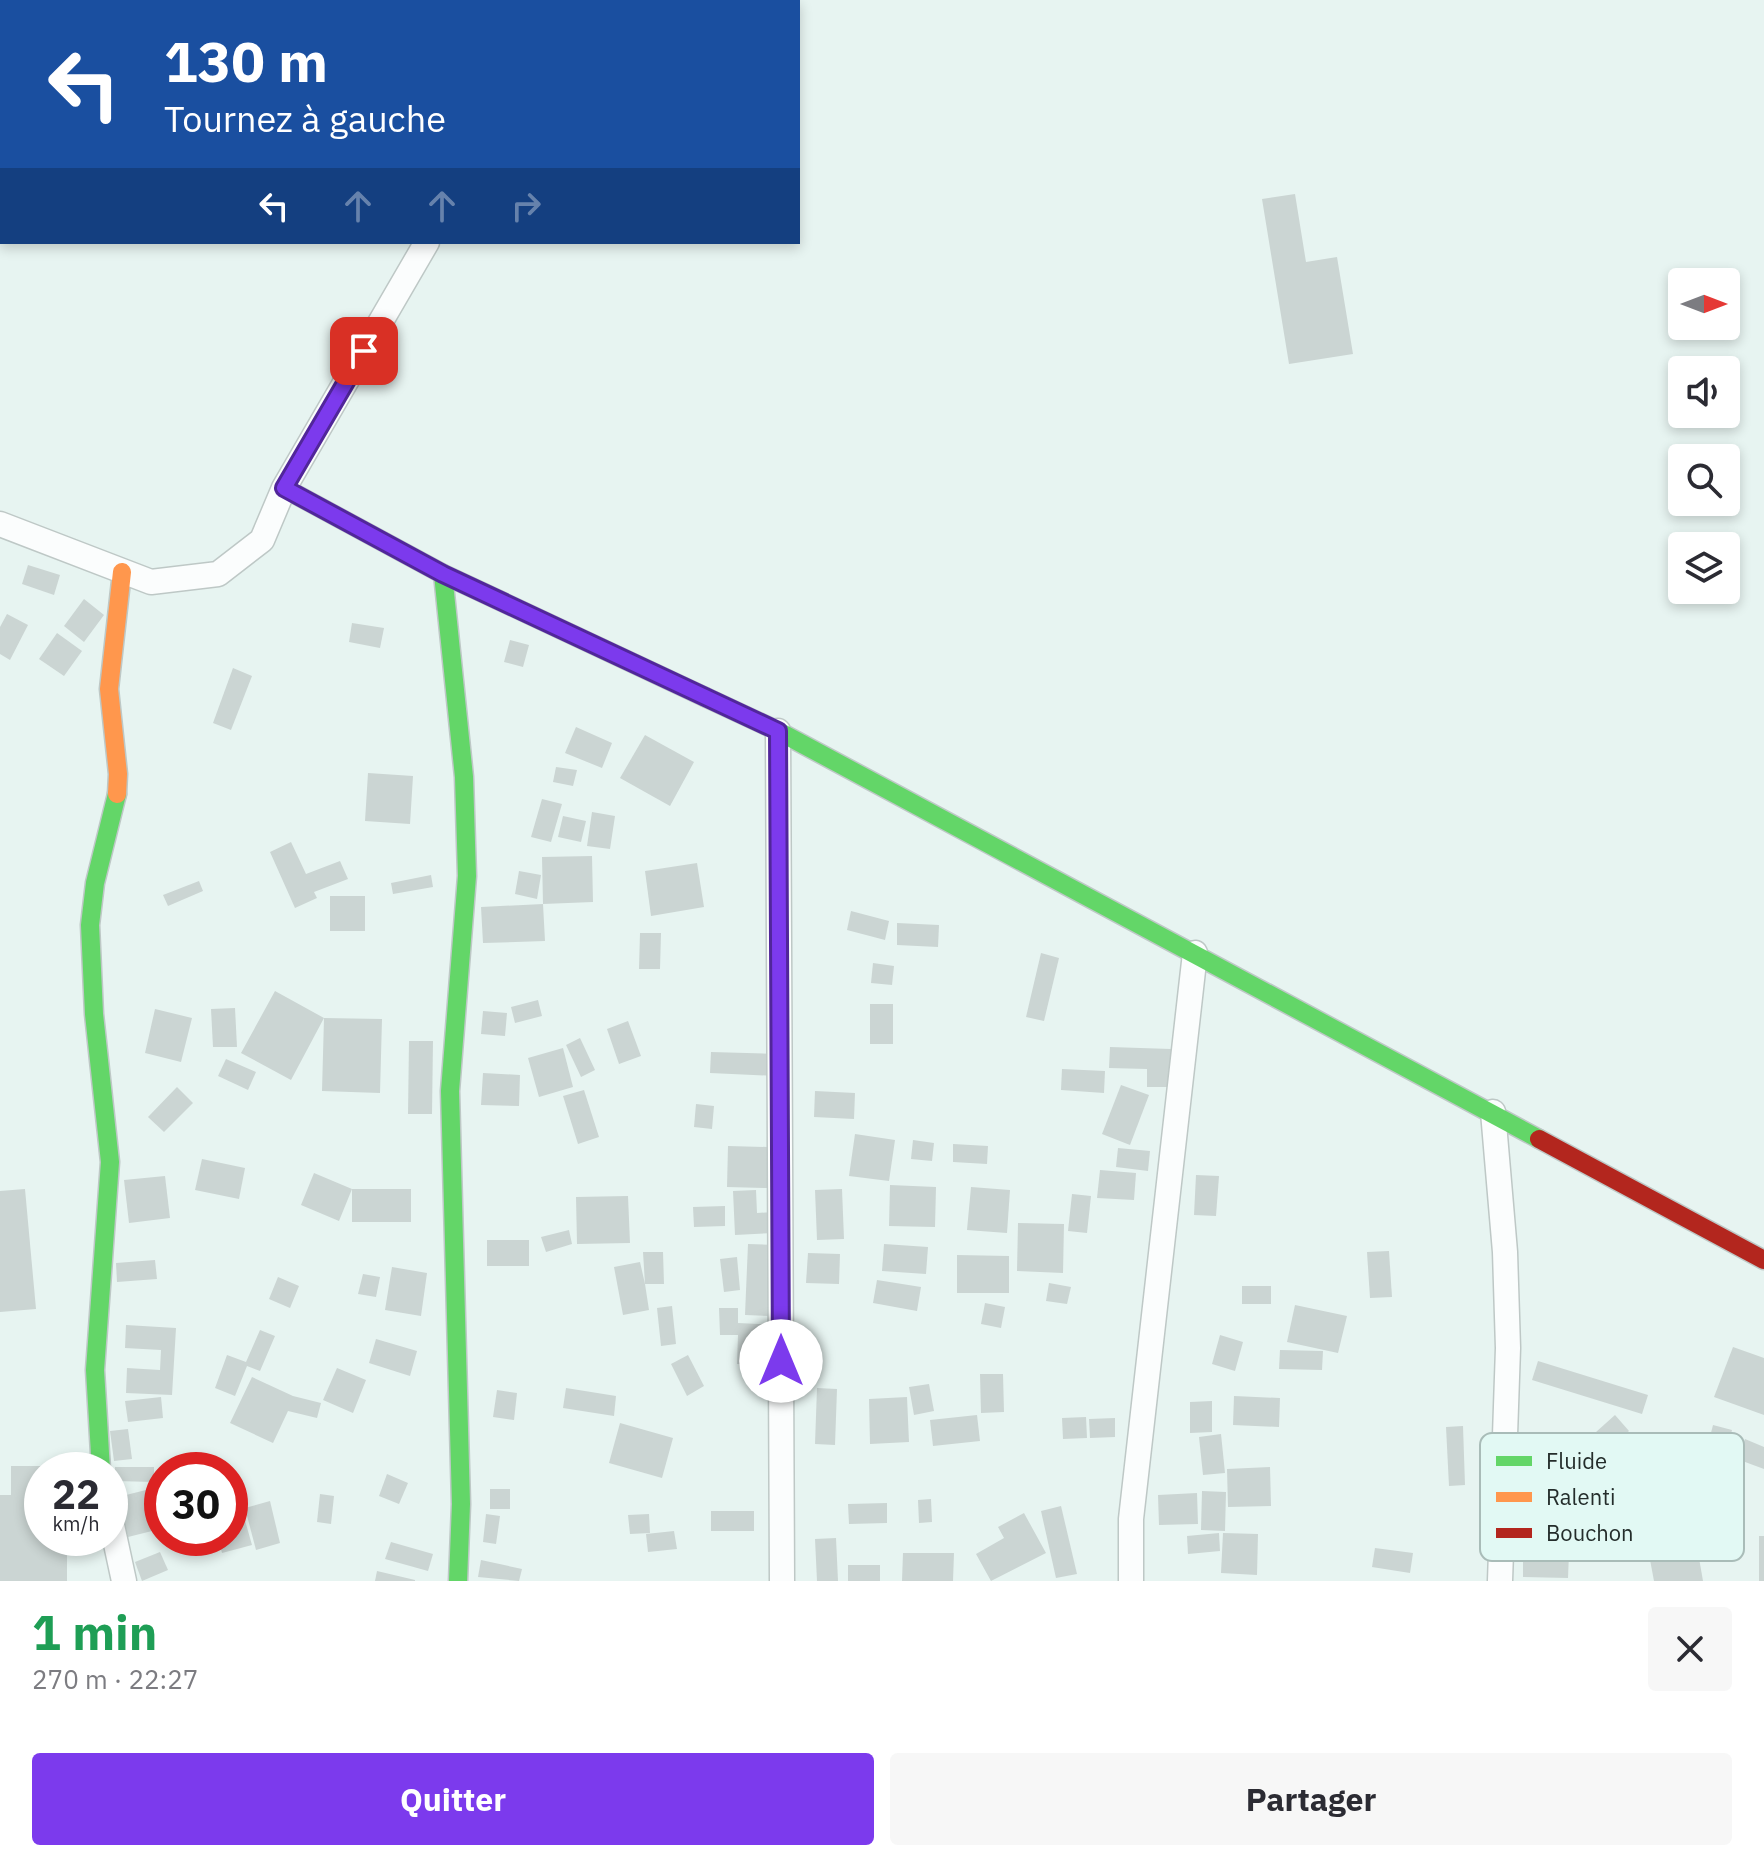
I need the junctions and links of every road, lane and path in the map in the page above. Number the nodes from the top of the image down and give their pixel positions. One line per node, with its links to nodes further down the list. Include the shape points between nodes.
1 (426, 244): 2 (street)
2 (284, 488): 4 (street, via 262,540 218,574 151,582); 5 (street)
3 (0, 524): 4 (street)
4 (122, 572): 11 (street, via 109,689 116,801 90,925 110,1162 95,1370)
5 (443, 574): 6 (street); 15 (street, via 464,777 467,876 450,1091 461,1504)
6 (778, 731): 7 (street); 16 (street)
7 (1195, 953): 8 (street); 17 (street, via 1131,1519)
8 (1493, 1112): 9 (street); 10 (street, via 1505,1252)
9 (1764, 1260)
10 (1505, 1433)
11 (100, 1452)
12 (119, 1556): 14 (street)
13 (1501, 1561): 18 (street)
14 (124, 1581)
15 (458, 1581)
16 (782, 1581)
17 (1131, 1581)
18 (1500, 1581)

